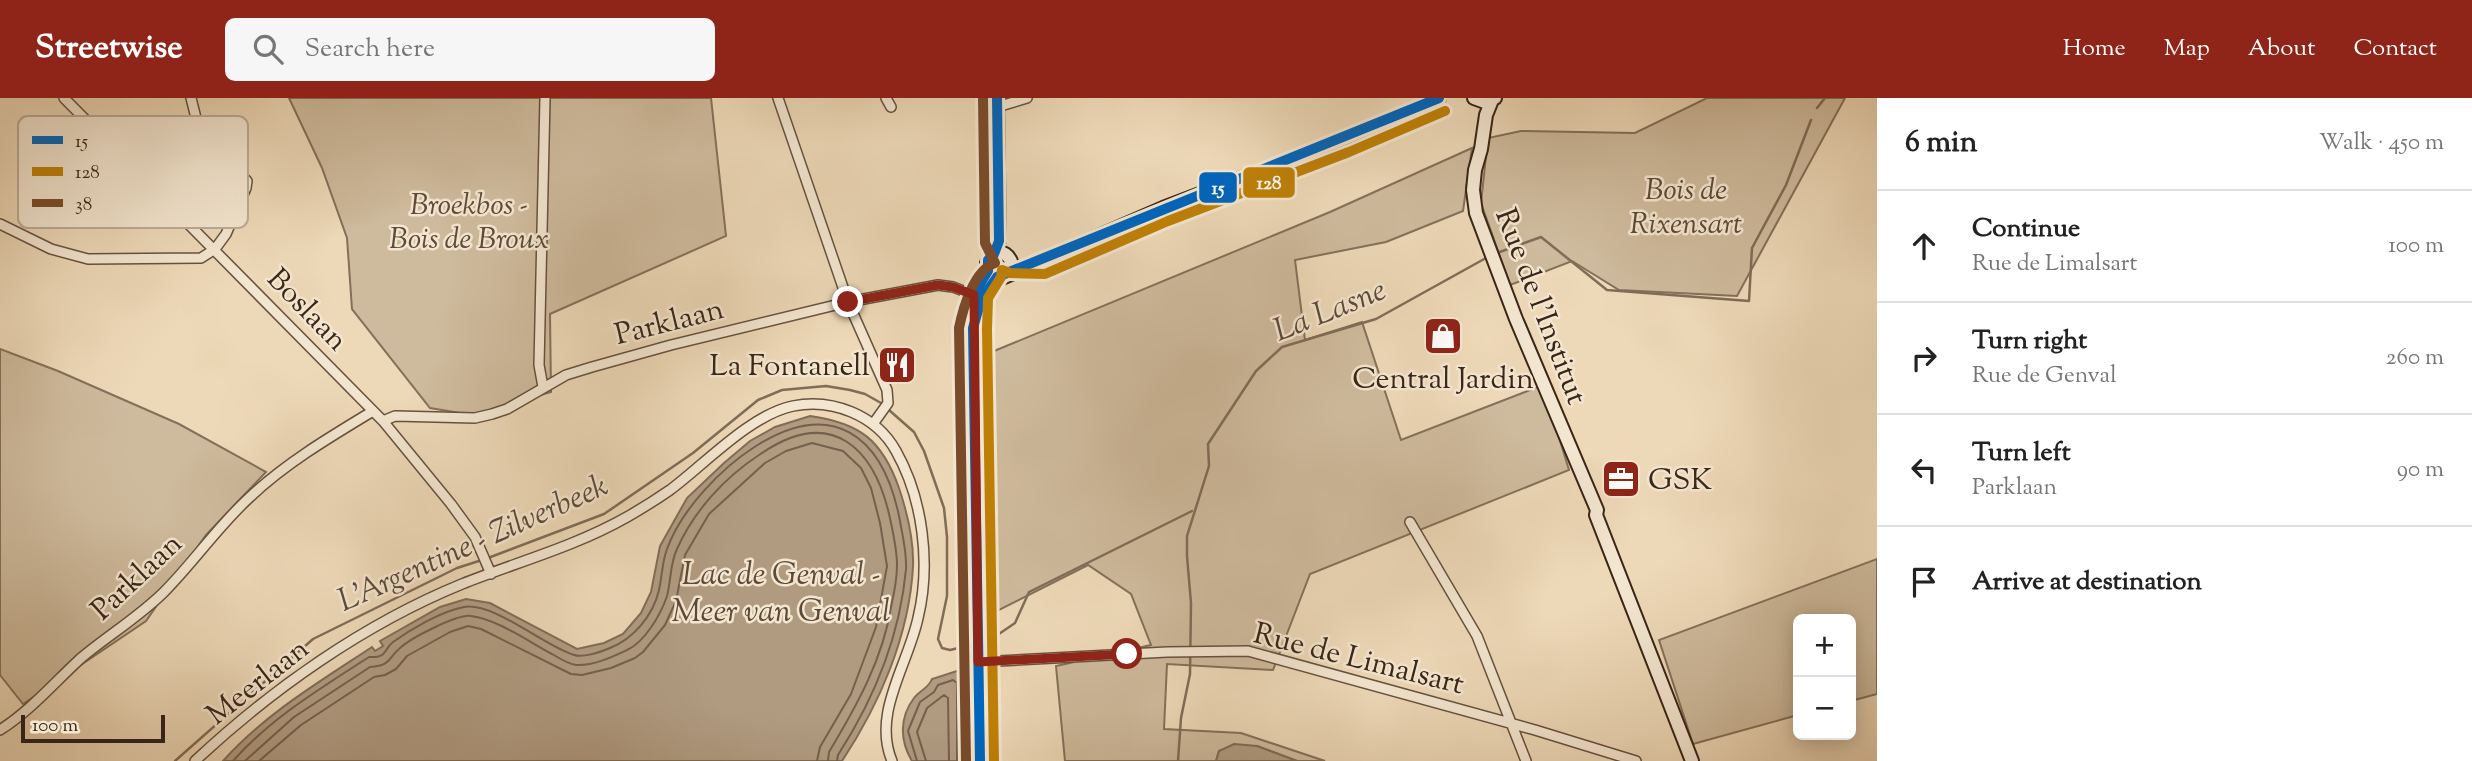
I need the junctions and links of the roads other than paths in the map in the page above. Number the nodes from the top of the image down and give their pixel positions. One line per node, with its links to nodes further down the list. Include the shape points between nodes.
1 (65, 98): 11 (street, Boslaan)
2 (191, 98): 12 (street)
3 (545, 98): 23 (street, via 540,365)
4 (778, 98): 21 (street)
5 (1027, 98): 9 (street)
6 (1439, 98): 18 (street)
7 (1477, 99): 8 (street); 10 (street)
8 (1494, 99): 10 (street, Rue de l'Institut)
9 (997, 103): 17 (street)
10 (1486, 115): 37 (street, Rue de l'Institut, via 1475,170 1476,213 1597,510)
11 (83, 116)
12 (196, 116)
13 (0, 224): 16 (street, via 51,249 88,259 201,258)
14 (194, 228): 16 (street, Boslaan)
15 (229, 228): 16 (street)
16 (215, 249): 24 (street, Boslaan)
17 (1003, 255): 18 (street); 19 (street); 19 (street, via 987,263)
18 (1041, 261): 19 (street)
19 (998, 274): 20 (street); 22 (street)
20 (974, 295): 21 (street, Parklaan, via 938,285); 22 (street)
21 (848, 302): 23 (street, Parklaan, via 592,367); 26 (street, via 887,390 888,403)
22 (975, 314): 29 (street)
23 (544, 387): 25 (street, Parklaan, via 508,409 475,418 395,416)
24 (373, 411): 25 (street, Boslaan); 31 (street, Parklaan, via 266,482 162,594)
25 (383, 421): 28 (street, Boslaan, via 451,504 483,551)
26 (873, 424): 28 (street, Meerlaan, via 832,405 814,403 774,412 628,516 551,553); 33 (street, Meerlaan, via 896,450 907,475 924,551 919,617 884,732)
27 (1410, 522): 30 (street, via 1477,636)
28 (491, 573): 32 (street, Meerlaan, via 433,597 331,655)
29 (978, 662): 30 (street, Rue de Limalsart, via 1248,652); 34 (street)
30 (1511, 723): 35 (street); 36 (street, Rue de Limalsart)
31 (0, 730)
32 (195, 761)
33 (892, 761)
34 (980, 761)
35 (1526, 761)
36 (1636, 761)
37 (1692, 761)

